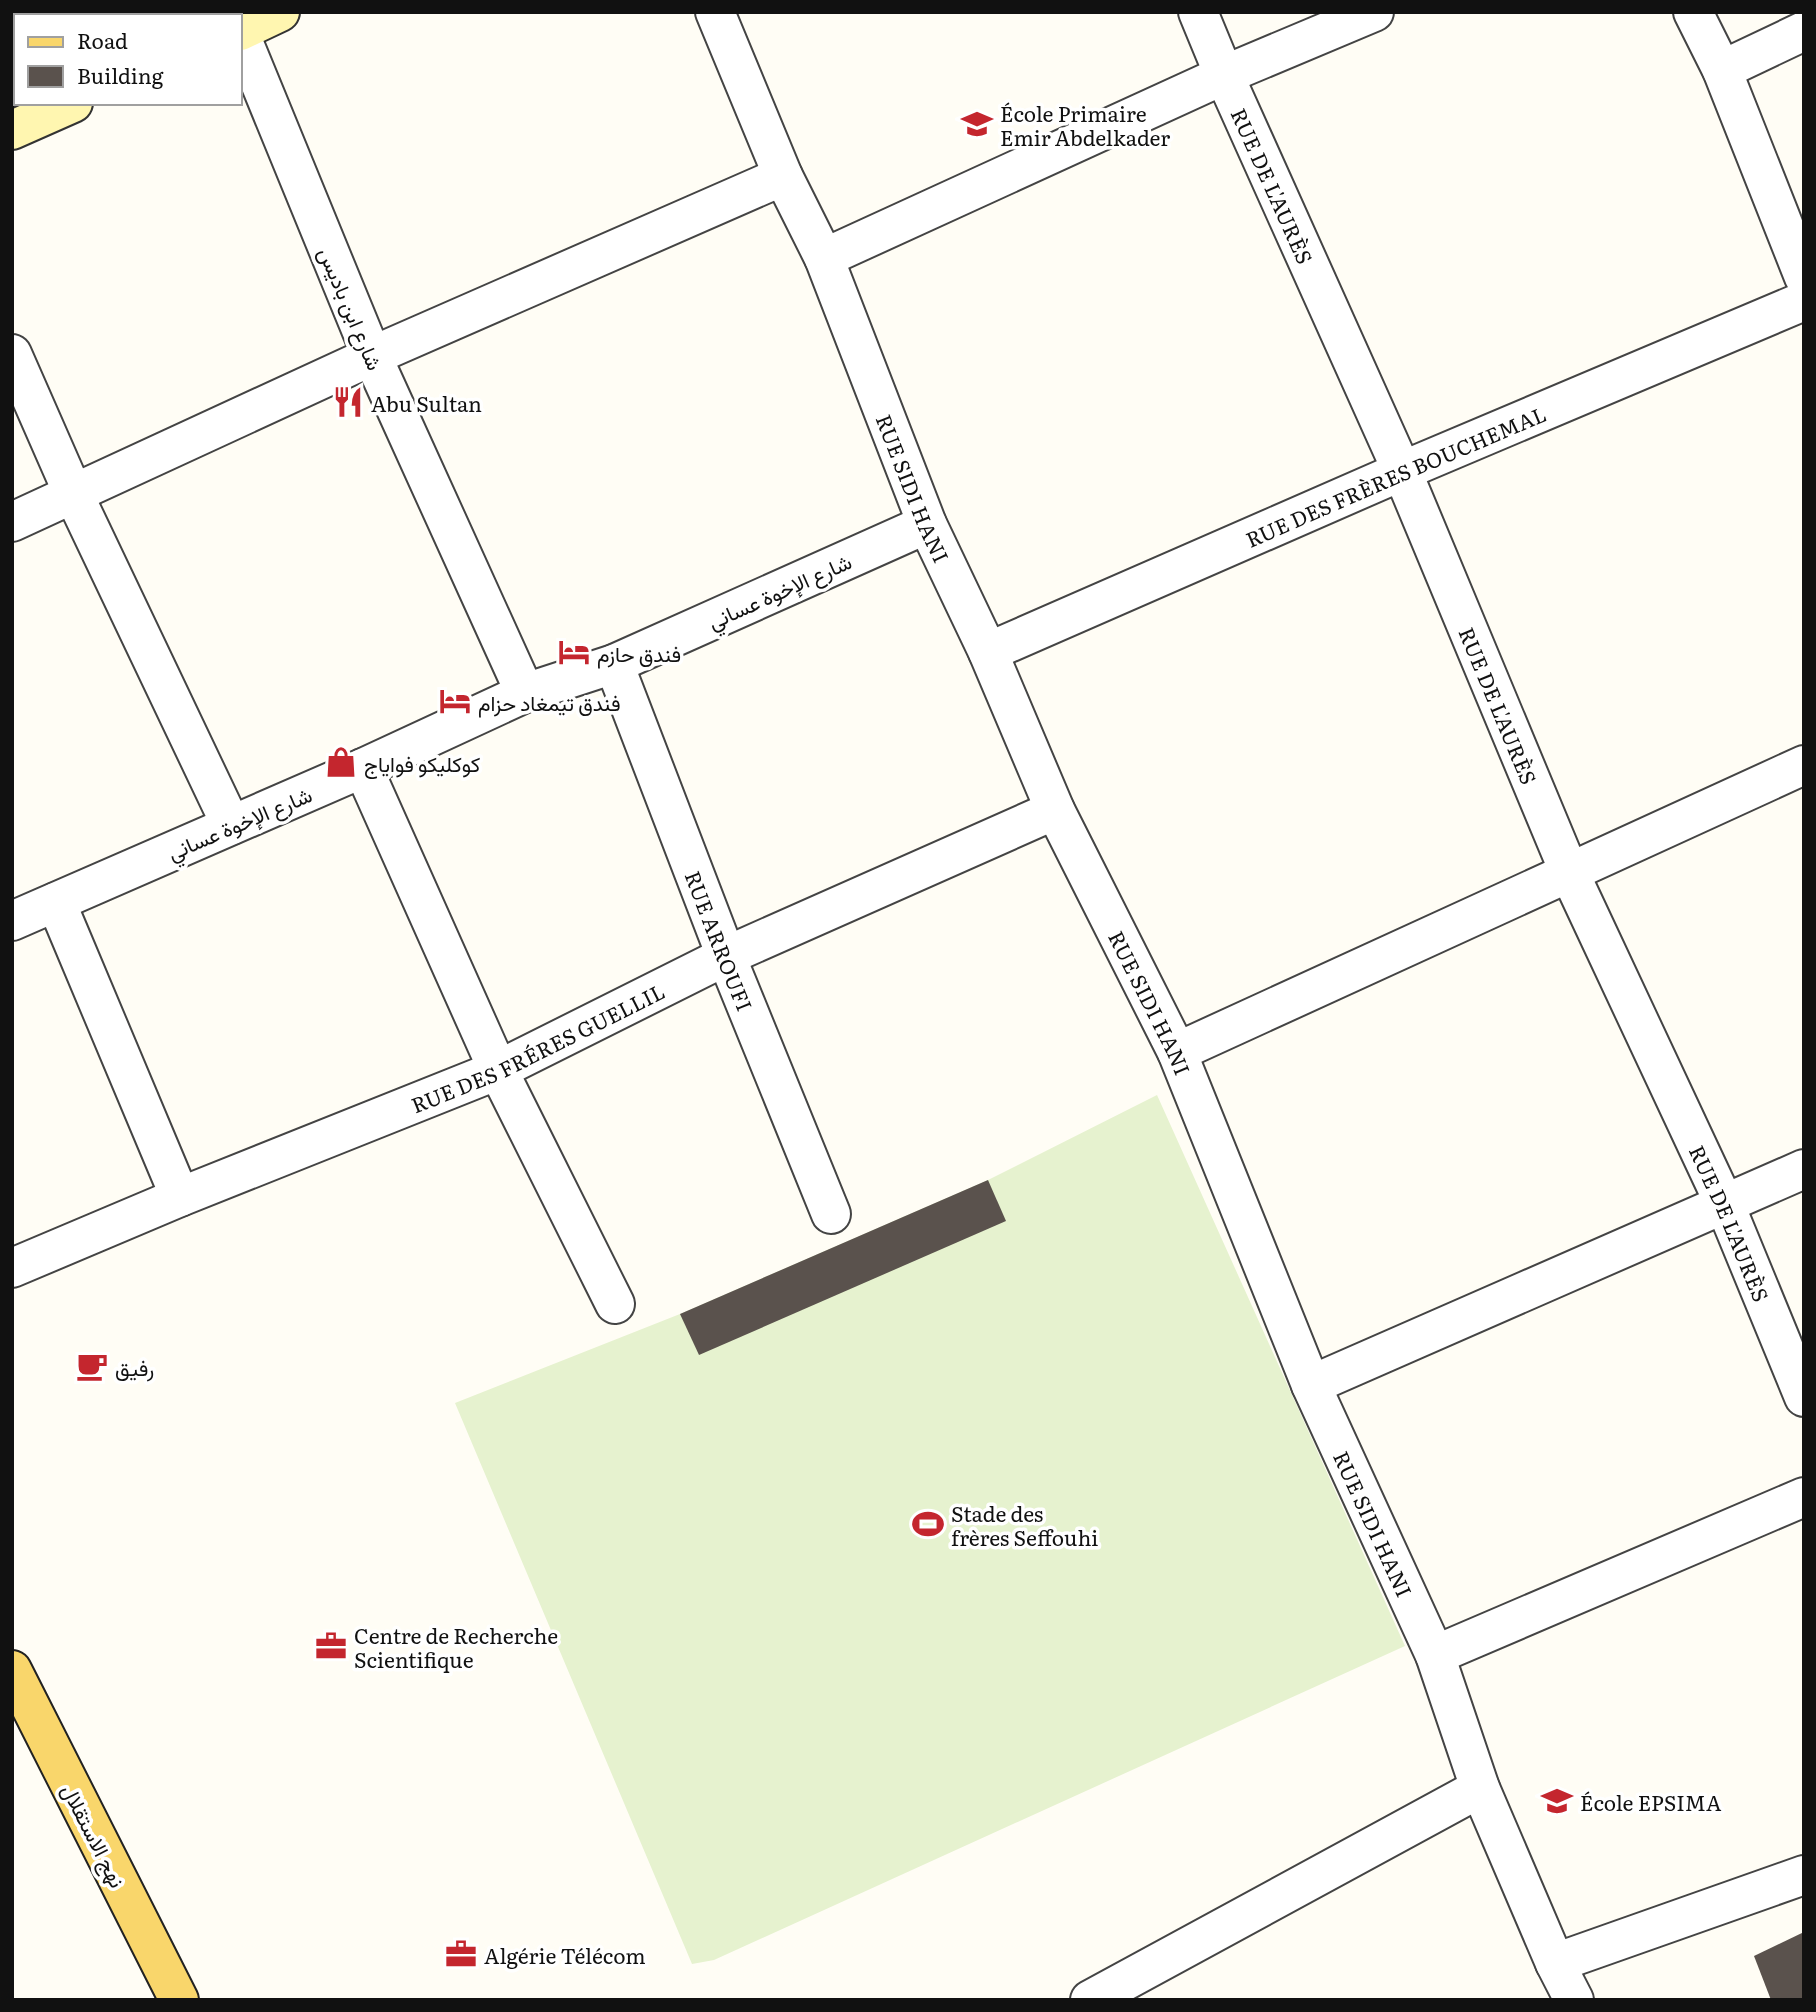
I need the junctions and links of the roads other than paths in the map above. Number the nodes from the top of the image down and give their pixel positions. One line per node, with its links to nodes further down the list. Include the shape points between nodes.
1 (280, 12): 7 (main road)
2 (715, 12): 13 (street, RUE SIDI HANI)
3 (1198, 12): 10 (street, RUE DE L'AURÈS)
4 (1374, 12): 10 (street)
5 (1693, 12): 9 (street)
6 (1804, 31): 9 (street)
7 (242, 32)
8 (242, 38): 18 (street, شارع ابن باديس)
9 (1722, 70): 15 (street)
10 (1224, 75): 14 (street); 19 (street, RUE DE L'AURÈS)
11 (68, 105): 12 (main road)
12 (12, 130)
13 (783, 176): 14 (street, RUE SIDI HANI); 18 (street)
14 (824, 258): 22 (street, RUE SIDI HANI)
15 (1804, 277)
16 (1804, 301): 19 (street, RUE DES FRÈRES BOUCHEMAL)
17 (12, 354): 20 (street)
18 (372, 356): 20 (street); 25 (street, شارع ابن باديس)
19 (1402, 471): 23 (street, RUE DES FRÈRES BOUCHEMAL); 30 (street, RUE DE L'AURÈS)
20 (72, 494): 21 (street); 29 (street)
21 (12, 522)
22 (928, 524): 23 (street, RUE SIDI HANI); 24 (street, شارع الإخوة عساني)
23 (988, 652): 28 (street, RUE SIDI HANI)
24 (614, 664): 25 (street, شارع الإخوة عساني); 33 (street, RUE ARROUFI)
25 (525, 693): 27 (street, شارع الإخوة عساني)
26 (1804, 765): 30 (street)
27 (363, 768): 29 (street, شارع الإخوة عساني); 35 (street)
28 (1055, 810): 33 (street, RUE DES FRÉRES GUELLIL); 34 (street, RUE SIDI HANI)
29 (231, 825): 31 (street, شارع الإخوة عساني)
30 (1570, 874): 34 (street); 38 (street, RUE DE L'AURÈS)
31 (56, 902): 32 (street, شارع الإخوة عساني); 37 (street)
32 (12, 920)
33 (726, 956): 35 (street, RUE DES FRÉRES GUELLIL); 39 (street, RUE ARROUFI)
34 (1177, 1052): 42 (street, RUE SIDI HANI)
35 (498, 1070): 37 (street, RUE DES FRÉRES GUELLIL); 41 (street)
36 (1804, 1169): 38 (street)
37 (180, 1197): 40 (street, RUE DES FRÉRES GUELLIL)
38 (1724, 1205): 42 (street); 43 (street, RUE DE L'AURÈS)
39 (831, 1214)
40 (12, 1268)
41 (615, 1304)
42 (1311, 1385): 45 (street, RUE SIDI HANI)
43 (1804, 1398)
44 (1804, 1497): 45 (street)
45 (1436, 1655): 47 (street, RUE SIDI HANI)
46 (12, 1670): 50 (main road, نهج الاستقلال)
47 (1480, 1788): 49 (street, RUE SIDI HANI); 51 (street)
48 (1804, 1875): 49 (street)
49 (1555, 1963): 52 (street, RUE SIDI HANI)
50 (178, 2000)
51 (1090, 2000)
52 (1574, 2000)

